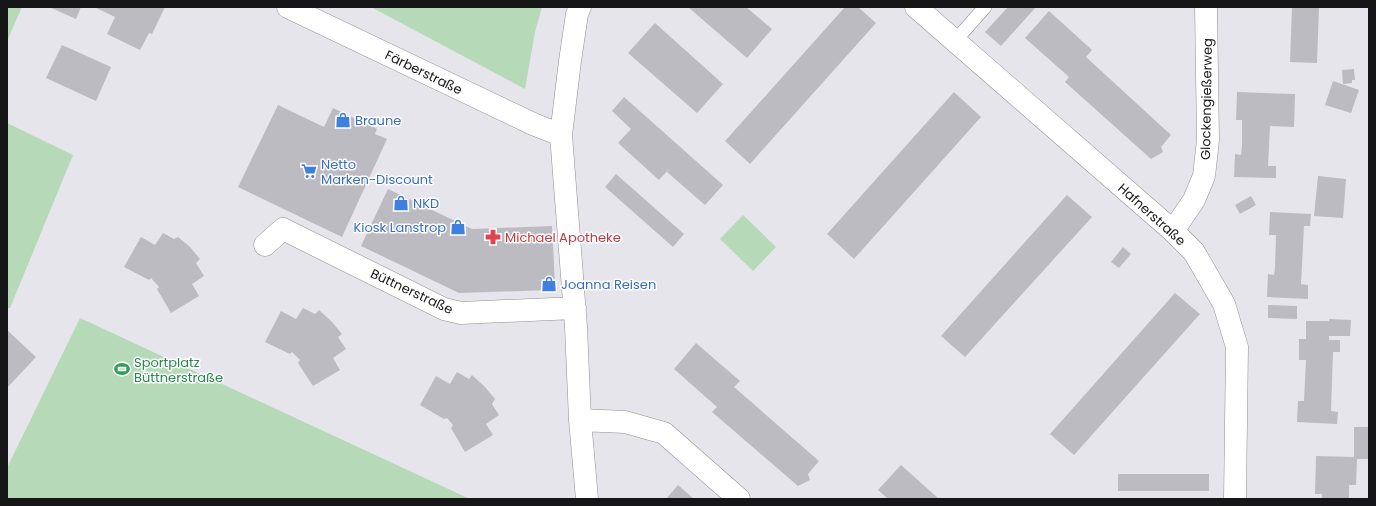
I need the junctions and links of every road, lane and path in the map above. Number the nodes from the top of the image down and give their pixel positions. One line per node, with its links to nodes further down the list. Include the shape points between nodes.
1 (288, 7): 7 (street, Färberstraße)
2 (580, 7): 7 (street, via 570,61)
3 (916, 7): 6 (street, Hafnerstraße)
4 (985, 7): 6 (lane)
5 (1206, 7): 8 (street, Glockengießerweg, via 1208,140 1204,176 1194,200)
6 (955, 41): 8 (street, Hafnerstraße)
7 (561, 136): 10 (street)
8 (1173, 231): 14 (street, Hafnerstraße, via 1194,252 1224,304 1237,347)
9 (264, 246): 10 (street, Büttnerstraße, via 283,229 444,309 461,313)
10 (575, 308): 11 (street)
11 (580, 420): 12 (street); 13 (street, via 626,422 664,433)
12 (587, 499)
13 (739, 499)
14 (1235, 499)

